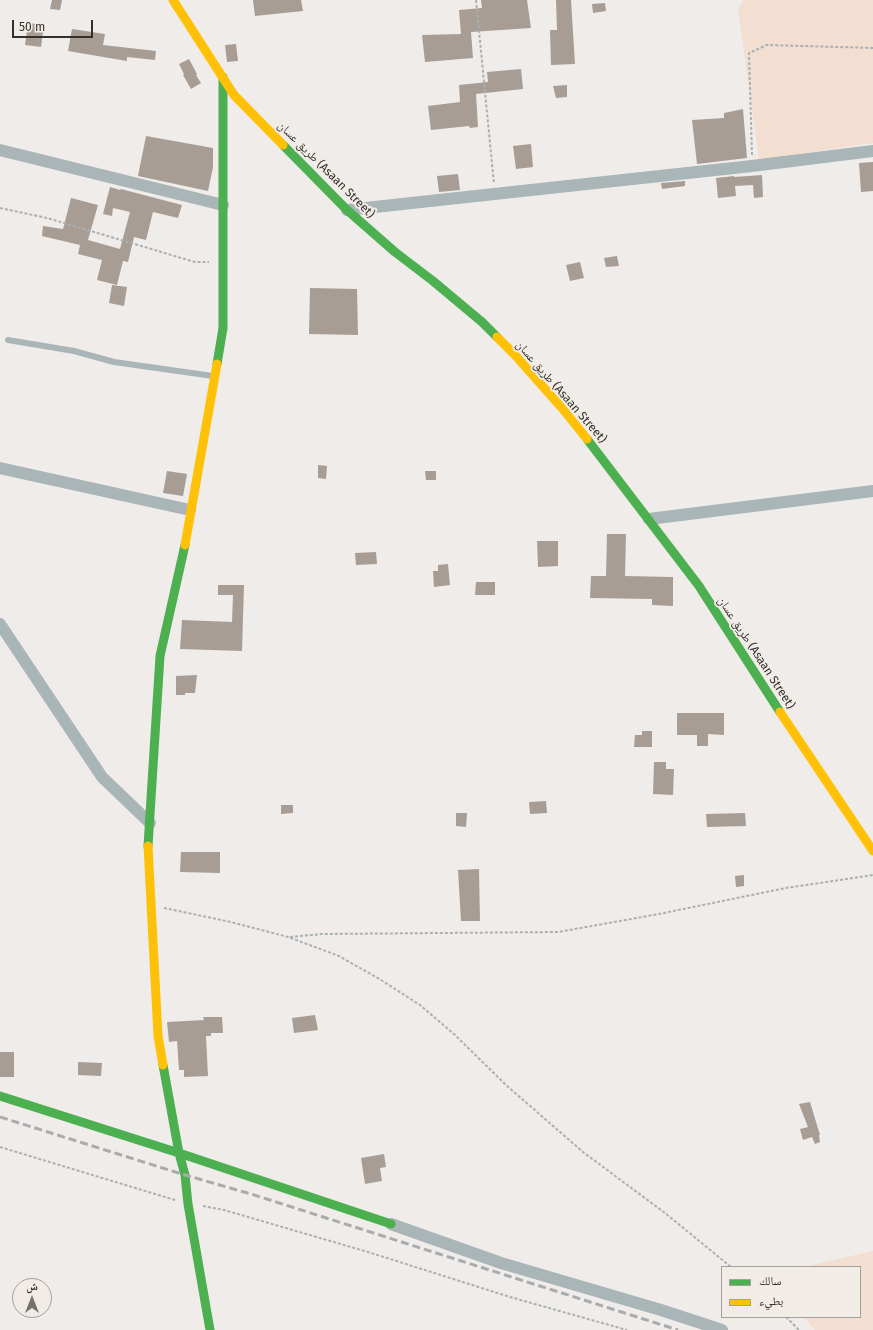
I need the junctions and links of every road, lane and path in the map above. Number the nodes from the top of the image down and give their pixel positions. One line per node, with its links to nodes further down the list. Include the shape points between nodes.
1 (173, 0): 4 (street, طريق عسان (Asaan Street))
2 (476, 0): 8 (path)
3 (873, 48): 7 (path, via 767,45 749,53)
4 (223, 77): 9 (street); 11 (street, طريق عسان (Asaan Street), via 234,95)
5 (0, 150): 9 (street)
6 (873, 151): 7 (street)
7 (752, 166): 8 (street)
8 (494, 193): 11 (street)
9 (223, 205): 12 (street)
10 (0, 208): 12 (path, via 47,218 195,262)
11 (347, 210): 18 (street, طريق عسان (Asaan Street), via 482,322 514,354 562,408)
12 (223, 262): 14 (street, via 223,328)
13 (8, 340): 14 (lane, via 74,351 114,362)
14 (214, 376): 17 (street)
15 (0, 468): 17 (street)
16 (873, 491): 18 (street)
17 (190, 510): 20 (street, via 182,560 160,656)
18 (649, 519): 21 (street, طريق عسان (Asaan Street), via 698,586)
19 (0, 624): 20 (street, via 102,777)
20 (150, 823): 23 (street, via 148,853)
21 (873, 852)
22 (873, 875): 24 (path, via 786,888 558,932 322,934)
23 (151, 905): 24 (path); 27 (street, via 158,1036)
24 (288, 937): 30 (path, via 339,956 420,1005 583,1152 665,1213)
25 (0, 1096): 27 (street)
26 (0, 1147): 28 (path)
27 (180, 1153): 28 (street); 29 (street)
28 (188, 1204): 32 (street); 33 (path, via 224,1210)
29 (391, 1224): 34 (street, via 501,1263)
30 (730, 1266)
31 (787, 1318): 35 (path)
32 (210, 1330)
33 (627, 1330)
34 (722, 1330)
35 (799, 1330)

